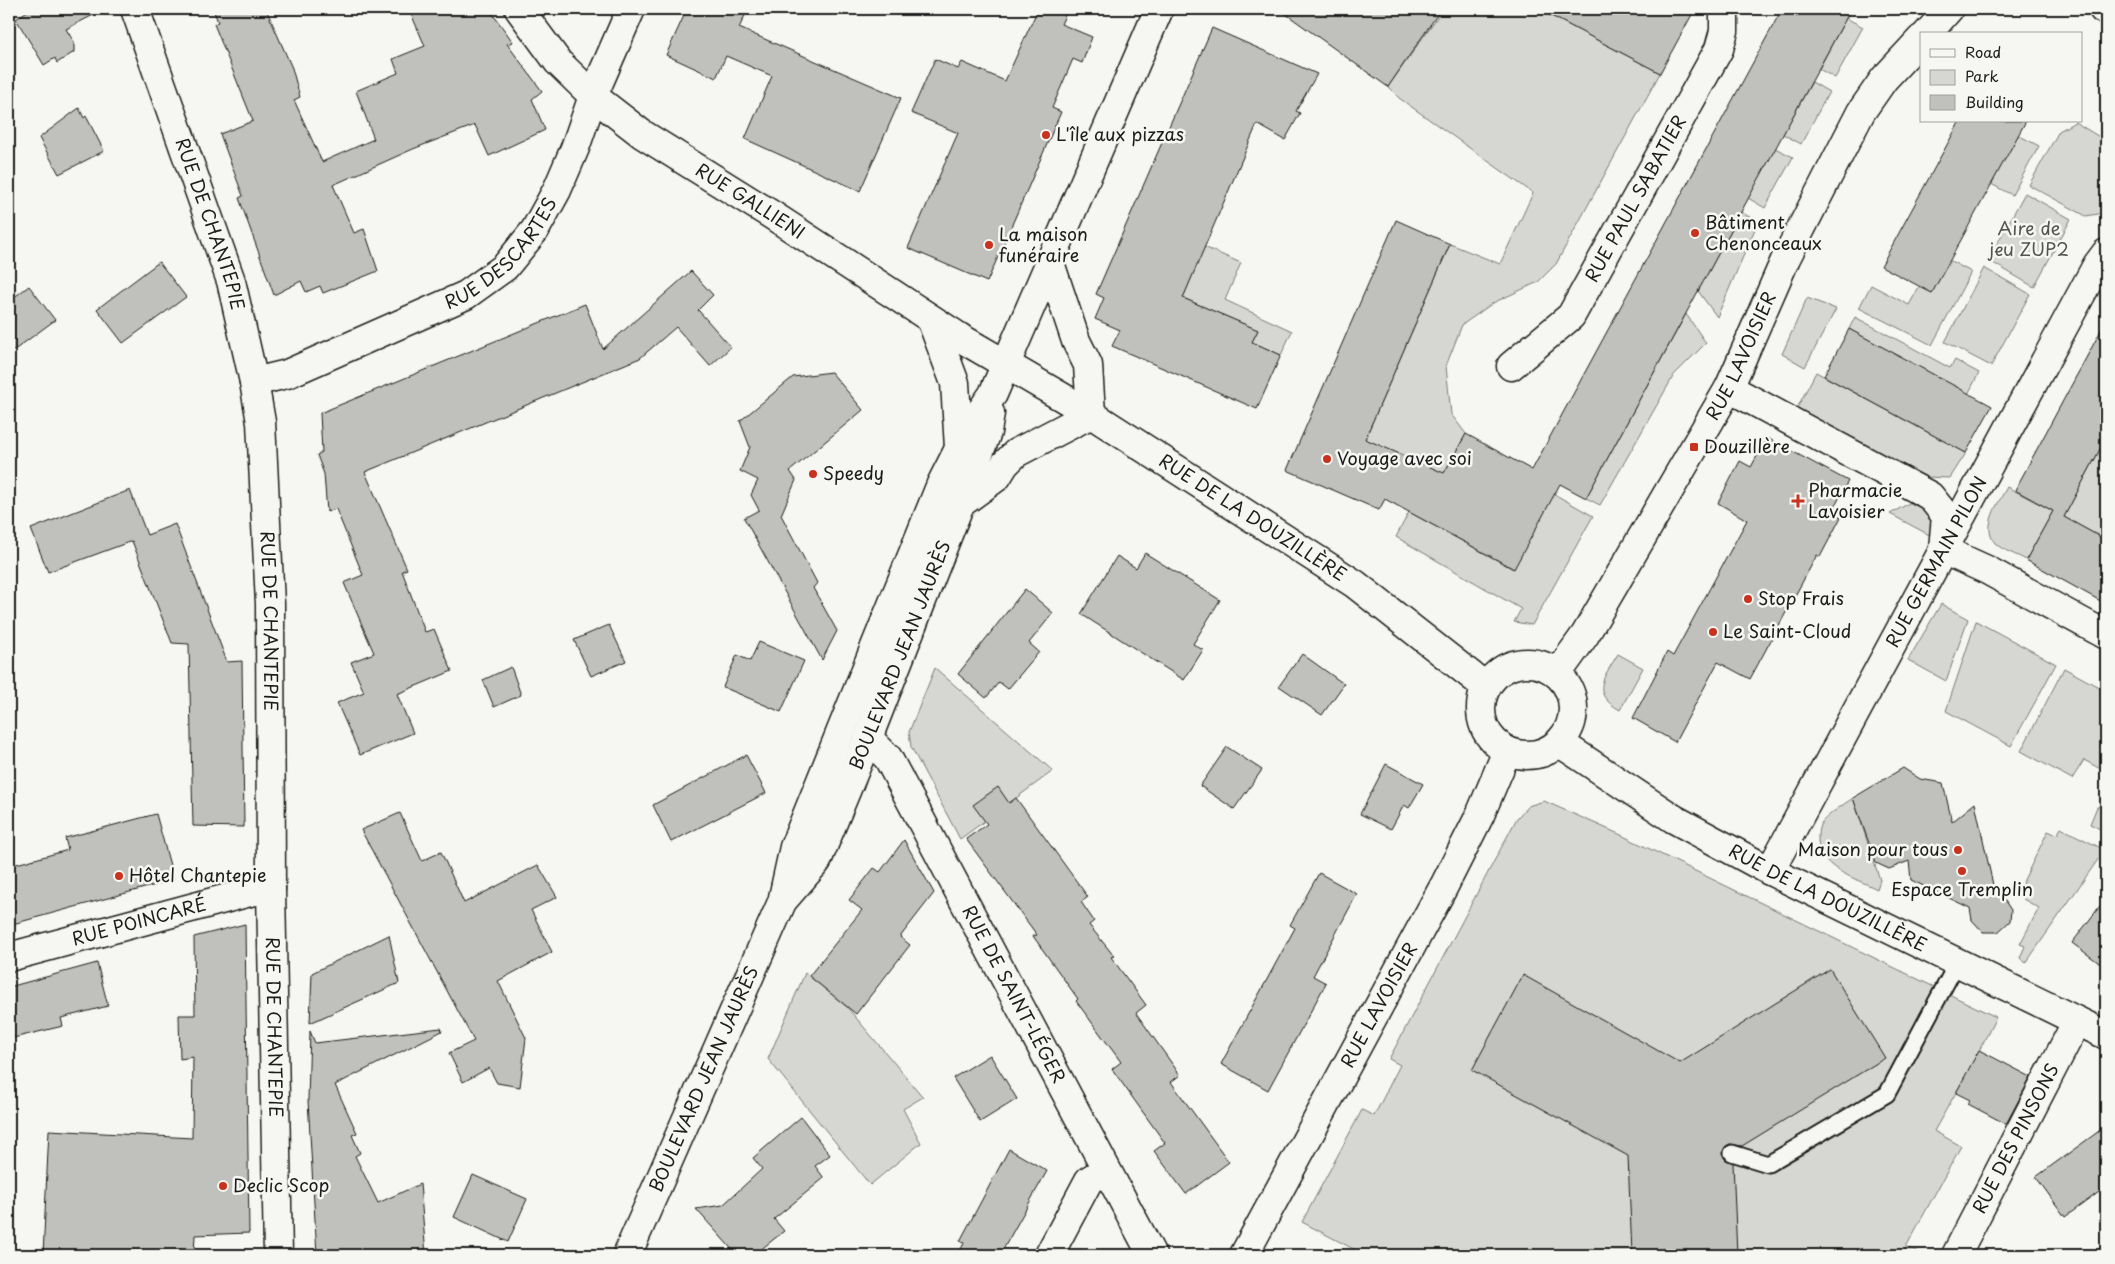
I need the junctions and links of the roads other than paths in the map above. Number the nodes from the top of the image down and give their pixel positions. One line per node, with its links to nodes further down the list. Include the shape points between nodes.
1 (135, 9): 15 (street, RUE DE CHANTEPIE, via 231,280)
2 (519, 9): 9 (street, RUE GALLIENI, via 558,62)
3 (631, 9): 9 (street, RUE DESCARTES)
4 (1159, 9): 11 (street, BOULEVARD JEAN JAURÈS)
5 (1724, 9): 14 (street, RUE PAUL SABATIER, via 1724,31 1719,50 1571,316)
6 (1949, 9): 7 (street)
7 (1928, 32)
8 (1920, 40): 16 (street, RUE LAVOISIER, via 1884,79 1861,112 1786,258)
9 (592, 96): 12 (street, RUE GALLIENI, via 642,134); 15 (street, RUE DESCARTES, via 557,190 535,230 505,266 466,295 287,374)
10 (2106, 253): 21 (street, RUE GERMAIN PILON)
11 (1050, 263): 13 (street, BOULEVARD JEAN JAURÈS); 18 (street, via 1076,341 1088,365)
12 (931, 319): 13 (street, RUE GALLIENI); 19 (street, via 955,383)
13 (1007, 364): 17 (street, BOULEVARD JEAN JAURÈS); 18 (street, RUE DE LA DOUZILLÈRE)
14 (1511, 366)
15 (254, 382): 29 (street, RUE DE CHANTEPIE, via 261,422 270,604)
16 (1729, 388): 21 (street, via 1930,496 1946,516); 23 (street, RUE LAVOISIER, via 1586,635)
17 (993, 394): 19 (street, BOULEVARD JEAN JAURÈS); 20 (street, BOULEVARD JEAN JAURÈS, via 986,432)
18 (1091, 414): 20 (street, via 1016,453 997,477); 24 (street, RUE DE LA DOUZILLÈRE, via 1355,584)
19 (959, 448): 30 (street, BOULEVARD JEAN JAURÈS, via 937,493 794,847)
20 (960, 504): 25 (street, BOULEVARD JEAN JAURÈS)
21 (1943, 550): 22 (street, via 1987,570); 28 (street, RUE GERMAIN PILON)
22 (2106, 636)
23 (1557, 674): 24 (street, via 1537,664 1522,663 1495,676); 26 (street, via 1570,692 1573,713)
24 (1486, 688): 27 (street, via 1481,716 1494,743)
25 (868, 738): 30 (street, BOULEVARD JEAN JAURÈS, via 817,861); 36 (street, RUE DE SAINT-LÉGER, via 888,758)
26 (1560, 742): 27 (street, via 1532,756); 28 (street, RUE DE LA DOUZILLÈRE, via 1674,818)
27 (1507, 751): 41 (street, RUE LAVOISIER, via 1444,886)
28 (1770, 871): 32 (street, RUE DE LA DOUZILLÈRE)
29 (271, 889): 31 (street, RUE POINCARÉ); 37 (street, RUE DE CHANTEPIE)
30 (782, 902): 38 (street, BOULEVARD JEAN JAURÈS)
31 (9, 957)
32 (1956, 963): 33 (street, RUE DE LA DOUZILLÈRE); 35 (lane, via 1887,1094 1768,1164)
33 (2077, 1021): 34 (street, RUE DE LA DOUZILLÈRE); 42 (street, RUE DES PINSONS)
34 (2106, 1035)
35 (1732, 1152)
36 (1106, 1170): 39 (street, via 1089,1180); 40 (street, RUE DE SAINT-LÉGER)
37 (278, 1255)
38 (627, 1255)
39 (1049, 1255)
40 (1152, 1255)
41 (1244, 1255)
42 (1956, 1255)

